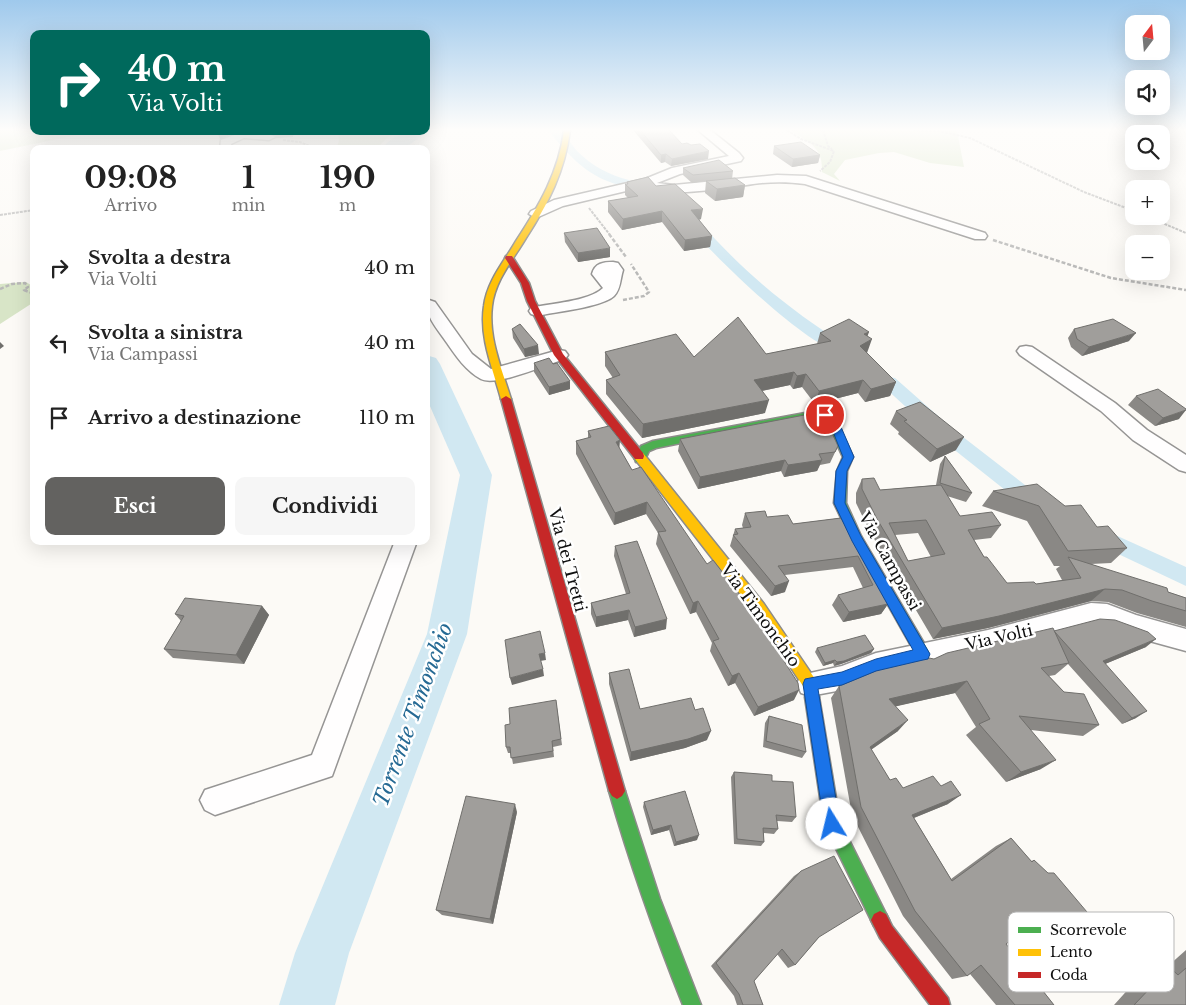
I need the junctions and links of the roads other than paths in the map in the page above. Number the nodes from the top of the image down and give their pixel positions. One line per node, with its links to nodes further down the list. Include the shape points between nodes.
1 (556, 177): 4 (street, Via dei Tretti)
2 (662, 177): 3 (street)
3 (649, 182): 5 (street); 8 (street, via 665,189 797,178 828,185)
4 (554, 184): 5 (street); 6 (street, Via dei Tretti)
5 (579, 195): 6 (street, via 563,199); 7 (street)
6 (546, 198): 7 (street, Via dei Tretti)
7 (536, 214): 9 (street, Via dei Tretti)
8 (980, 236)
9 (509, 258): 12 (street, Via Timonchio, via 525,283); 15 (street, Via dei Tretti, via 492,288 486,316)
10 (611, 288): 12 (street, via 596,299)
11 (430, 305): 15 (street, via 466,358 487,375)
12 (536, 311): 14 (street, Via Timonchio)
13 (1026, 351): 17 (street)
14 (559, 355): 15 (street); 16 (street, Via Timonchio)
15 (499, 374): 23 (street, Via dei Tretti, via 629,834 658,920)
16 (640, 459): 20 (street, Via Campassi, via 645,449 653,445 795,417 816,414 830,418 848,457 842,471 840,503 856,538); 21 (street, Via Timonchio, via 759,608)
17 (1186, 465)
18 (405, 545): 22 (street, via 322,766)
19 (1186, 640): 20 (street, Via Volti, via 1099,613)
20 (923, 654): 21 (street, Via Volti)
21 (810, 684): 24 (street, Via Timonchio, via 832,824 886,932)
22 (215, 800)
23 (692, 1005)
24 (941, 1005)

